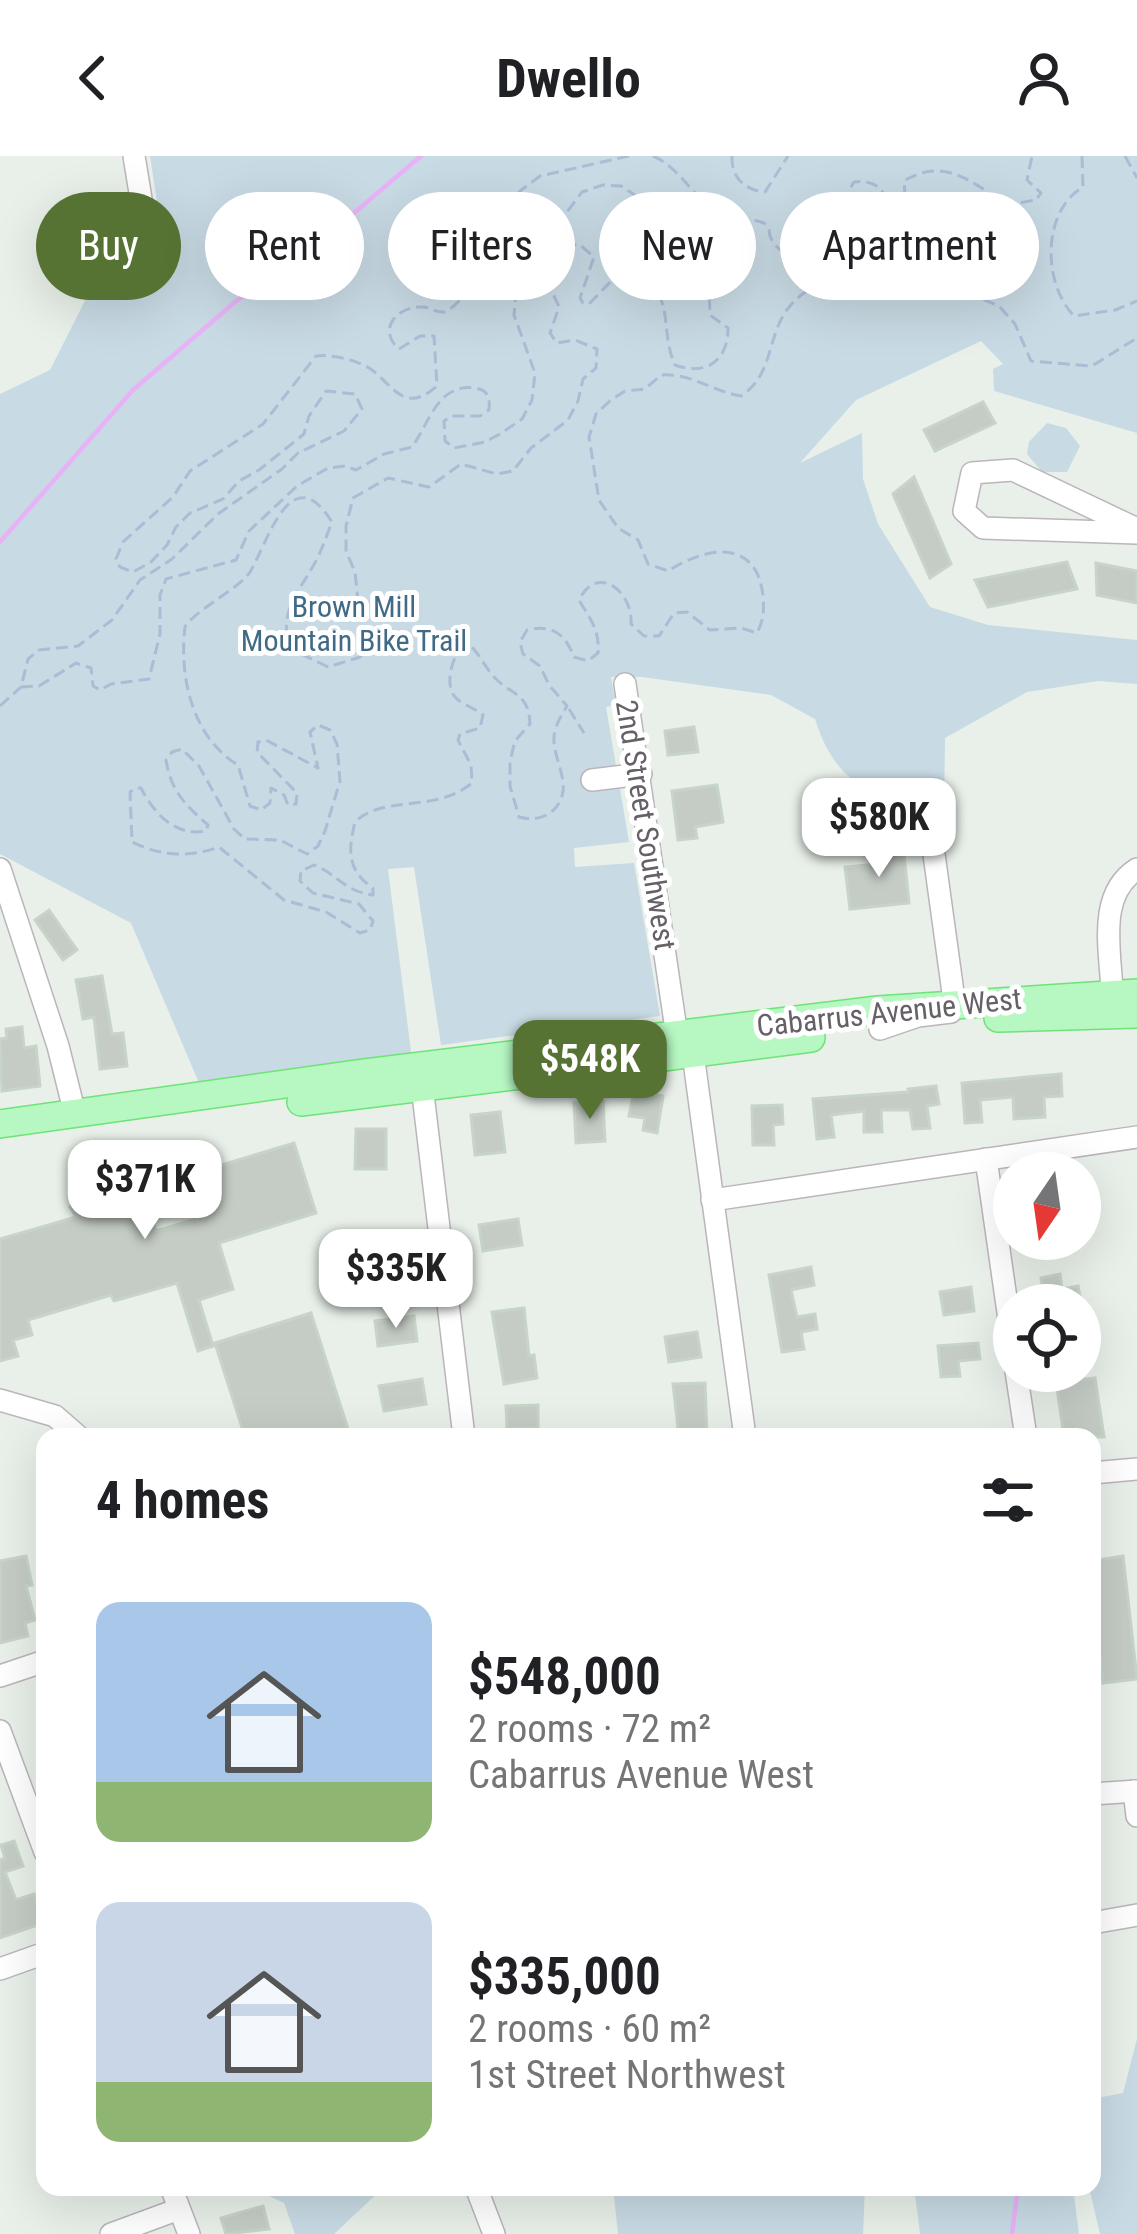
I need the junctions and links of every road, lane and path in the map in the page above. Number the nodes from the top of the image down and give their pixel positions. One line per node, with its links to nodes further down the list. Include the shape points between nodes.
1 (134, 156): 10 (street)
2 (629, 156): 15 (path, via 540,176 520,191 486,244 458,262 457,304 394,317 389,336 399,349 434,336 436,386 425,396 408,398 371,369 316,356 263,424 190,471 123,542 120,567 133,572 151,562 190,513 224,499 304,434 326,391 355,394 362,409 356,418 218,514 78,646 28,658)
3 (653, 156): 6 (path, via 728,222 760,222 789,256 818,260 835,241 854,182 877,186 894,209 900,238 920,248 929,246 934,221 905,196 904,181 918,168 970,175 1007,206 1041,193 1027,181)
4 (732, 156): 5 (path, via 742,184 765,192)
5 (788, 156)
6 (1032, 156)
7 (1082, 156): 11 (path, via 1082,188 1056,225 1054,287 1074,316)
8 (1125, 156): 9 (path)
9 (1137, 178)
10 (140, 192)
11 (1137, 301)
12 (1137, 338): 17 (path, via 1091,366 1031,361 1006,313 911,252 893,261 884,290 872,291 874,266 861,258 808,287 790,304 760,382 742,396 682,374 661,375 611,400 589,437 599,500 618,528 638,540 657,571 702,553 739,555 761,579 764,613 757,633 710,630 687,612 674,614 658,636 644,636 632,624 626,596 612,584 595,584 579,600 599,640 588,661 574,657 555,630 527,630 520,642)
13 (1137, 531): 13 (street, via 1013,470 972,473 964,511 982,528)
14 (625, 685): 19 (street, 2nd Street Southwest)
15 (21, 687): 16 (path); 17 (path, via 39,686 76,663 91,668 100,690 149,679 166,579 236,560 249,532 315,473 356,470 412,447 446,396 476,388 490,401 480,416 444,422 454,448 485,442 522,419 535,374 514,315 517,278 582,192 621,186 671,224 680,261 709,284 710,314 729,336 716,364 703,371 675,365 669,322 643,276 620,272 583,303 594,257 579,244 560,247 546,262 560,307 550,333 557,343 597,349 596,368 583,379 568,420 513,471 461,464 429,487 388,478 353,498 346,550 374,644 328,667 291,649 291,600 332,522 309,499 285,507 248,576 185,627 191,706 222,755 238,765 250,806 270,803 271,788 296,804 297,793 257,752 258,742 318,768 310,732 318,725 330,730 340,781 318,847 307,854 280,840 245,839 182,749 166,760 170,783 206,831 177,828 136,788 132,842 159,855 219,847 284,900 360,933 370,930 373,921 359,904 313,893 301,871 314,865 350,892 373,895 351,867 355,822 367,811 445,801 472,783 458,740 484,722 450,687 460,648 472,647 530,708 510,761 519,817 556,808 563,789 554,740)
16 (0, 706)
17 (567, 706): 18 (path)
18 (584, 733)
19 (640, 774): 20 (street); 28 (street, 2nd Street Southwest)
20 (592, 780)
21 (932, 840): 25 (street)
22 (0, 869): 30 (street)
23 (1137, 869): 24 (street, via 1111,904)
24 (1125, 993): 25 (main road, Cabarrus Avenue West)
25 (955, 1003): 27 (street, via 951,1012); 28 (main road, Cabarrus Avenue West)
26 (1137, 1014): 27 (main road, Cabarrus Avenue West)
27 (880, 1029): 28 (main road, Cabarrus Avenue West)
28 (687, 1042): 29 (main road, Cabarrus Avenue West); 30 (main road, Cabarrus Avenue West, via 363,1073); 35 (street, 2nd Street Southwest)
29 (422, 1086): 33 (main road, Cabarrus Avenue West); 40 (street)
30 (75, 1114): 31 (main road, Cabarrus Avenue West)
31 (0, 1124)
32 (1137, 1137): 34 (street)
33 (0, 1143)
34 (986, 1159): 35 (street); 36 (street)
35 (712, 1200): 41 (street, 2nd Street Southwest)
36 (1004, 1284)
37 (1019, 1392): 42 (street)
38 (0, 1400): 39 (street)
39 (69, 1428)
40 (463, 1428)
41 (744, 1428)
42 (1025, 1428)
43 (1137, 1469): 44 (street)
44 (1101, 1472)
45 (36, 1663): 46 (street)
46 (0, 1676)
47 (0, 1731): 51 (street)
48 (1135, 1791): 49 (street); 50 (street)
49 (1101, 1793)
50 (1137, 1816)
51 (36, 1828)
52 (1137, 1915): 53 (street)
53 (1101, 1921)
54 (36, 1956): 55 (street)
55 (0, 1969)
56 (479, 2196): 60 (street)
57 (175, 2198): 58 (street); 59 (street)
58 (111, 2234)
59 (189, 2234)
60 (494, 2234)

